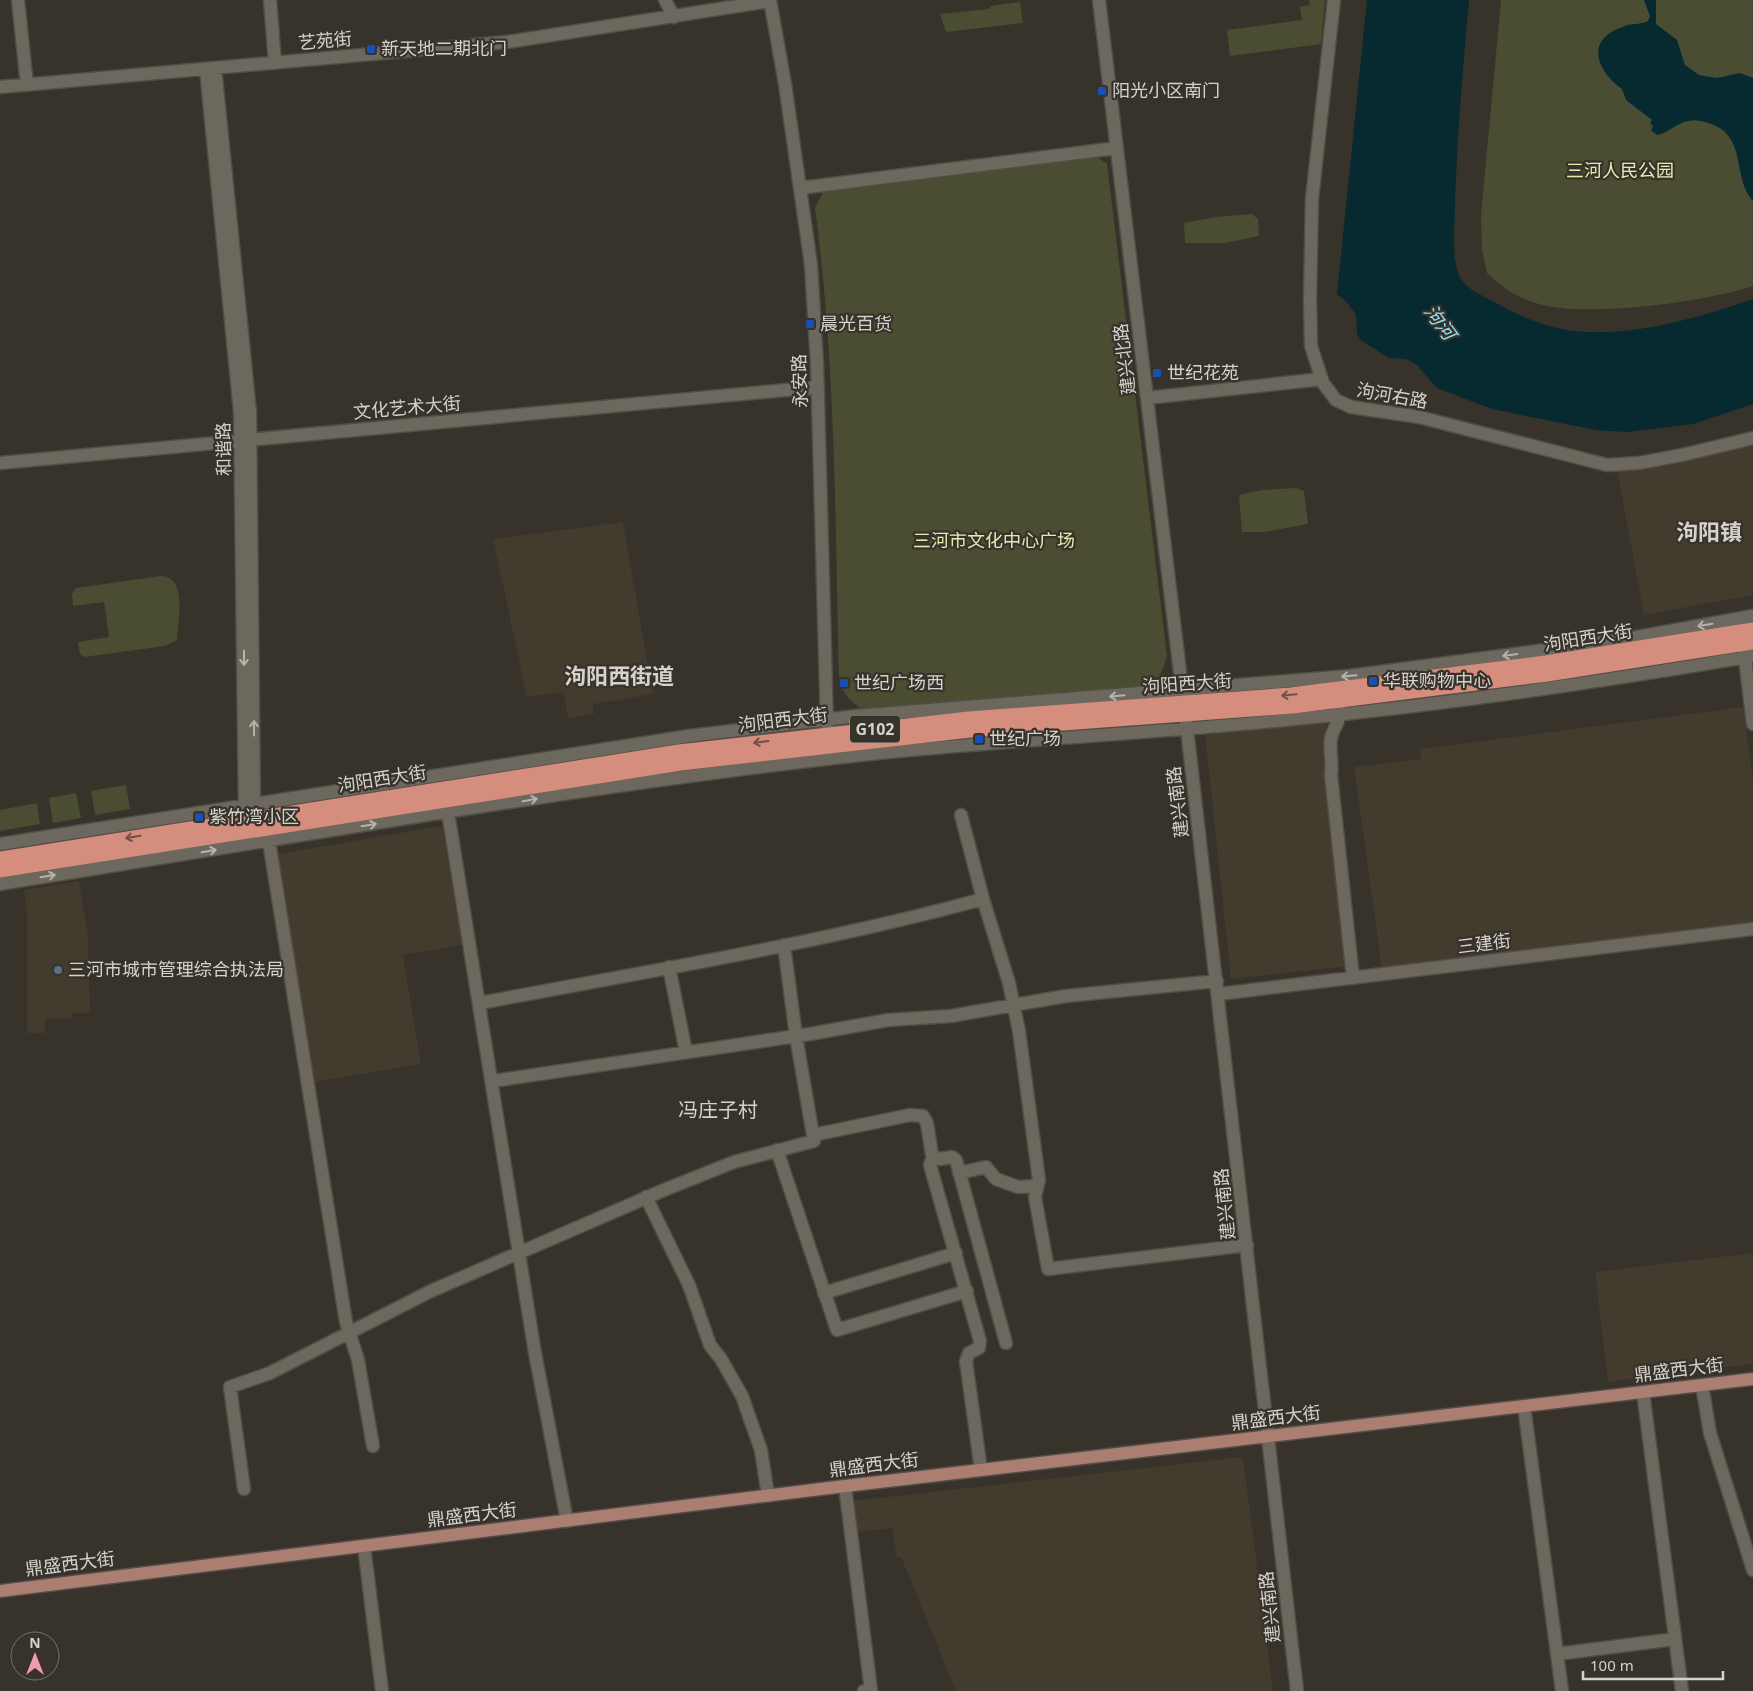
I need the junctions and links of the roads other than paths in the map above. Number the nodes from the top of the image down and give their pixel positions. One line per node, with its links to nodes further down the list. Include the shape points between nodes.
1 (18, 0): 10 (street)
2 (270, 0): 8 (street)
3 (665, 0): 7 (street)
4 (770, 0): 7 (street, 艺苑街); 13 (street, 永安路)
5 (1099, 0): 12 (street, 建兴北路)
6 (1334, 0): 14 (street, 泃河右路, via 1310,242 1311,346)
7 (674, 17): 8 (street, 艺苑街, via 507,42)
8 (275, 62): 9 (street, 艺苑街)
9 (210, 68): 10 (street, 艺苑街); 18 (street, 和谐路)
10 (27, 85): 11 (street, 艺苑街)
11 (0, 87)
12 (1117, 148): 13 (street); 16 (street, 建兴北路)
13 (800, 188): 15 (street, 永安路, via 811,265)
14 (1322, 379): 16 (street); 17 (street, 泃河右路, via 1336,400 1351,407 1419,417 1606,465 1673,457)
15 (818, 388): 18 (street, 文化艺术大街); 26 (street, 永安路)
16 (1147, 398): 24 (street, 建兴北路)
17 (1753, 438)
18 (246, 440): 19 (street, 文化艺术大街); 29 (street, 和谐路)
19 (0, 463)
20 (1753, 616): 24 (street, one-way to 24, via 1620,640 1349,676)
21 (1753, 630): 24 (highway, 泃阳西大街 / G102, one-way to 24, via 1546,663)
22 (1748, 650): 23 (highway, 泃阳西大街 / G102, via 1547,674); 25 (street)
23 (1339, 707): 24 (highway, 泃阳西大街 / G102); 38 (street, via 1340,719 1331,740 1331,775)
24 (1184, 709): 26 (highway, 泃阳西大街 / G102, one-way to 26); 27 (highway, 泃阳西大街 / G102, one-way to 24, via 681,763); 39 (street, 建兴南路)
25 (1753, 724)
26 (827, 727): 29 (highway, 泃阳西大街 / G102, one-way to 29)
27 (447, 806): 29 (highway, 泃阳西大街 / G102, one-way to 27); 41 (street)
28 (961, 815): 34 (street)
29 (254, 822): 30 (street); 31 (highway, 泃阳西大街 / G102, one-way to 31); 32 (highway, 泃阳西大街 / G102); 33 (street, one-way to 29); 57 (street, 和谐路)
30 (0, 844)
31 (0, 859)
32 (0, 870)
33 (0, 884)
34 (982, 899): 36 (street); 42 (street, via 1010,983)
35 (1753, 929): 38 (street, 三建街)
36 (784, 945): 37 (street); 43 (street)
37 (669, 967): 41 (street); 44 (street)
38 (1353, 978): 40 (street, 三建街)
39 (1217, 981): 40 (street, 建兴南路); 42 (street, via 1066,996)
40 (1219, 994): 52 (street, 建兴南路)
41 (480, 1003): 45 (street)
42 (1014, 1005): 43 (street, via 951,1016 888,1020); 50 (street)
43 (796, 1036): 44 (street); 46 (street)
44 (686, 1052): 45 (street)
45 (493, 1081): 53 (street)
46 (813, 1135): 47 (street, via 814,1140); 48 (street, via 921,1115 928,1123)
47 (777, 1150): 51 (street, via 734,1162); 56 (street)
48 (933, 1157): 49 (street, via 955,1158); 54 (street, via 930,1165)
49 (960, 1173): 50 (street, via 986,1167 996,1179 1018,1186); 58 (street)
50 (1038, 1186): 52 (street, via 1035,1197 1048,1268)
51 (646, 1197): 53 (street); 68 (street, via 689,1285 710,1345 722,1359 742,1396 761,1450)
52 (1247, 1245): 63 (street, 建兴南路)
53 (520, 1253): 57 (street, via 431,1291); 69 (street)
54 (956, 1253): 55 (street); 56 (street)
55 (967, 1291): 56 (street, via 837,1330); 65 (street, via 980,1340 979,1348 969,1353 966,1361)
56 (824, 1293)
57 (350, 1334): 64 (street, 和谐路, via 358,1360); 67 (street, via 270,1373 230,1387)
58 (1006, 1343)
59 (1753, 1379): 60 (main road, 鼎盛西大街)
60 (1702, 1385): 61 (main road, 鼎盛西大街); 71 (street, via 1710,1433)
61 (1643, 1392): 62 (main road, 鼎盛西大街); 73 (street)
62 (1524, 1406): 63 (main road, 鼎盛西大街); 74 (street)
63 (1268, 1436): 65 (main road, 鼎盛西大街); 77 (street, 建兴南路)
64 (373, 1446)
65 (981, 1470): 66 (main road, 鼎盛西大街)
66 (845, 1486): 68 (main road, 鼎盛西大街); 76 (street, via 872,1690)
67 (244, 1489)
68 (768, 1496): 69 (main road, 鼎盛西大街)
69 (567, 1521): 70 (main road, 鼎盛西大街)
70 (364, 1546): 72 (main road, 鼎盛西大街); 75 (street)
71 (1752, 1565)
72 (0, 1590)
73 (1675, 1639): 74 (street); 79 (street)
74 (1557, 1654): 78 (street)
75 (382, 1691)
76 (864, 1691)
77 (1297, 1691)
78 (1562, 1691)
79 (1682, 1691)

